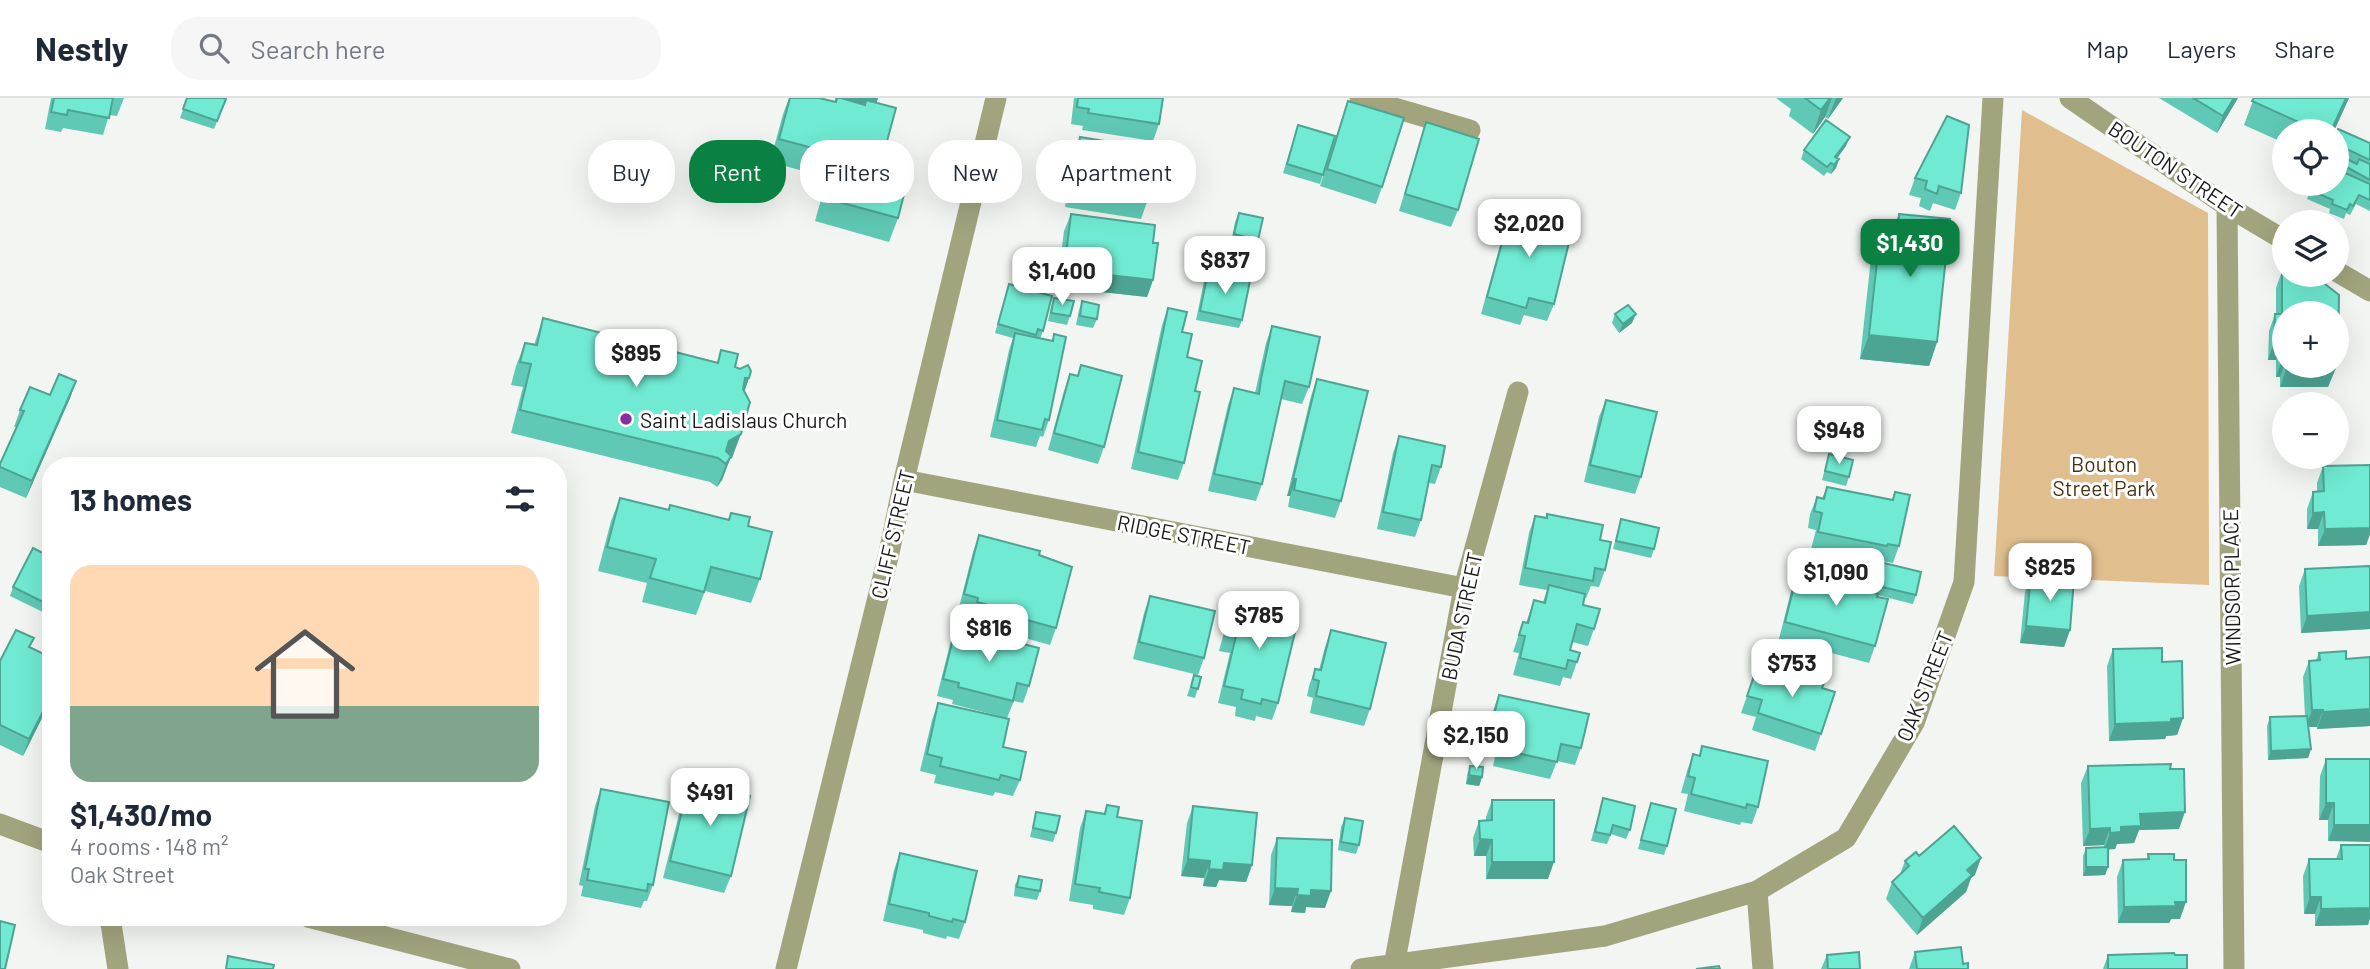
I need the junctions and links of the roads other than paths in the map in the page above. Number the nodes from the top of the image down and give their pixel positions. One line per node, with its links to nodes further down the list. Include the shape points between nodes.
1 (996, 98): 12 (street, CLIFF STREET)
2 (1360, 98): 6 (street)
3 (1993, 98): 16 (street, OAK STREET, via 1964,582 1914,723 1846,838)
4 (2070, 98): 5 (street, BOUTON STREET)
5 (2095, 105): 7 (street, BOUTON STREET)
6 (1470, 130)
7 (2227, 206): 8 (street, BOUTON STREET); 25 (street, WINDSOR PLACE)
8 (2272, 233)
9 (2349, 279): 10 (street)
10 (2370, 291)
11 (1518, 392): 13 (street, BUDA STREET)
12 (904, 480): 13 (street, RIDGE STREET); 22 (street, CLIFF STREET)
13 (1464, 589): 19 (street, BUDA STREET)
14 (0, 824): 15 (street)
15 (42, 840)
16 (1757, 891): 19 (street, OAK STREET, via 1605,936); 24 (street)
17 (111, 926): 20 (street)
18 (343, 926): 21 (street)
19 (1394, 966): 23 (street, OAK STREET)
20 (118, 969)
21 (510, 969)
22 (786, 969)
23 (1361, 969)
24 (1763, 969)
25 (2234, 969)

